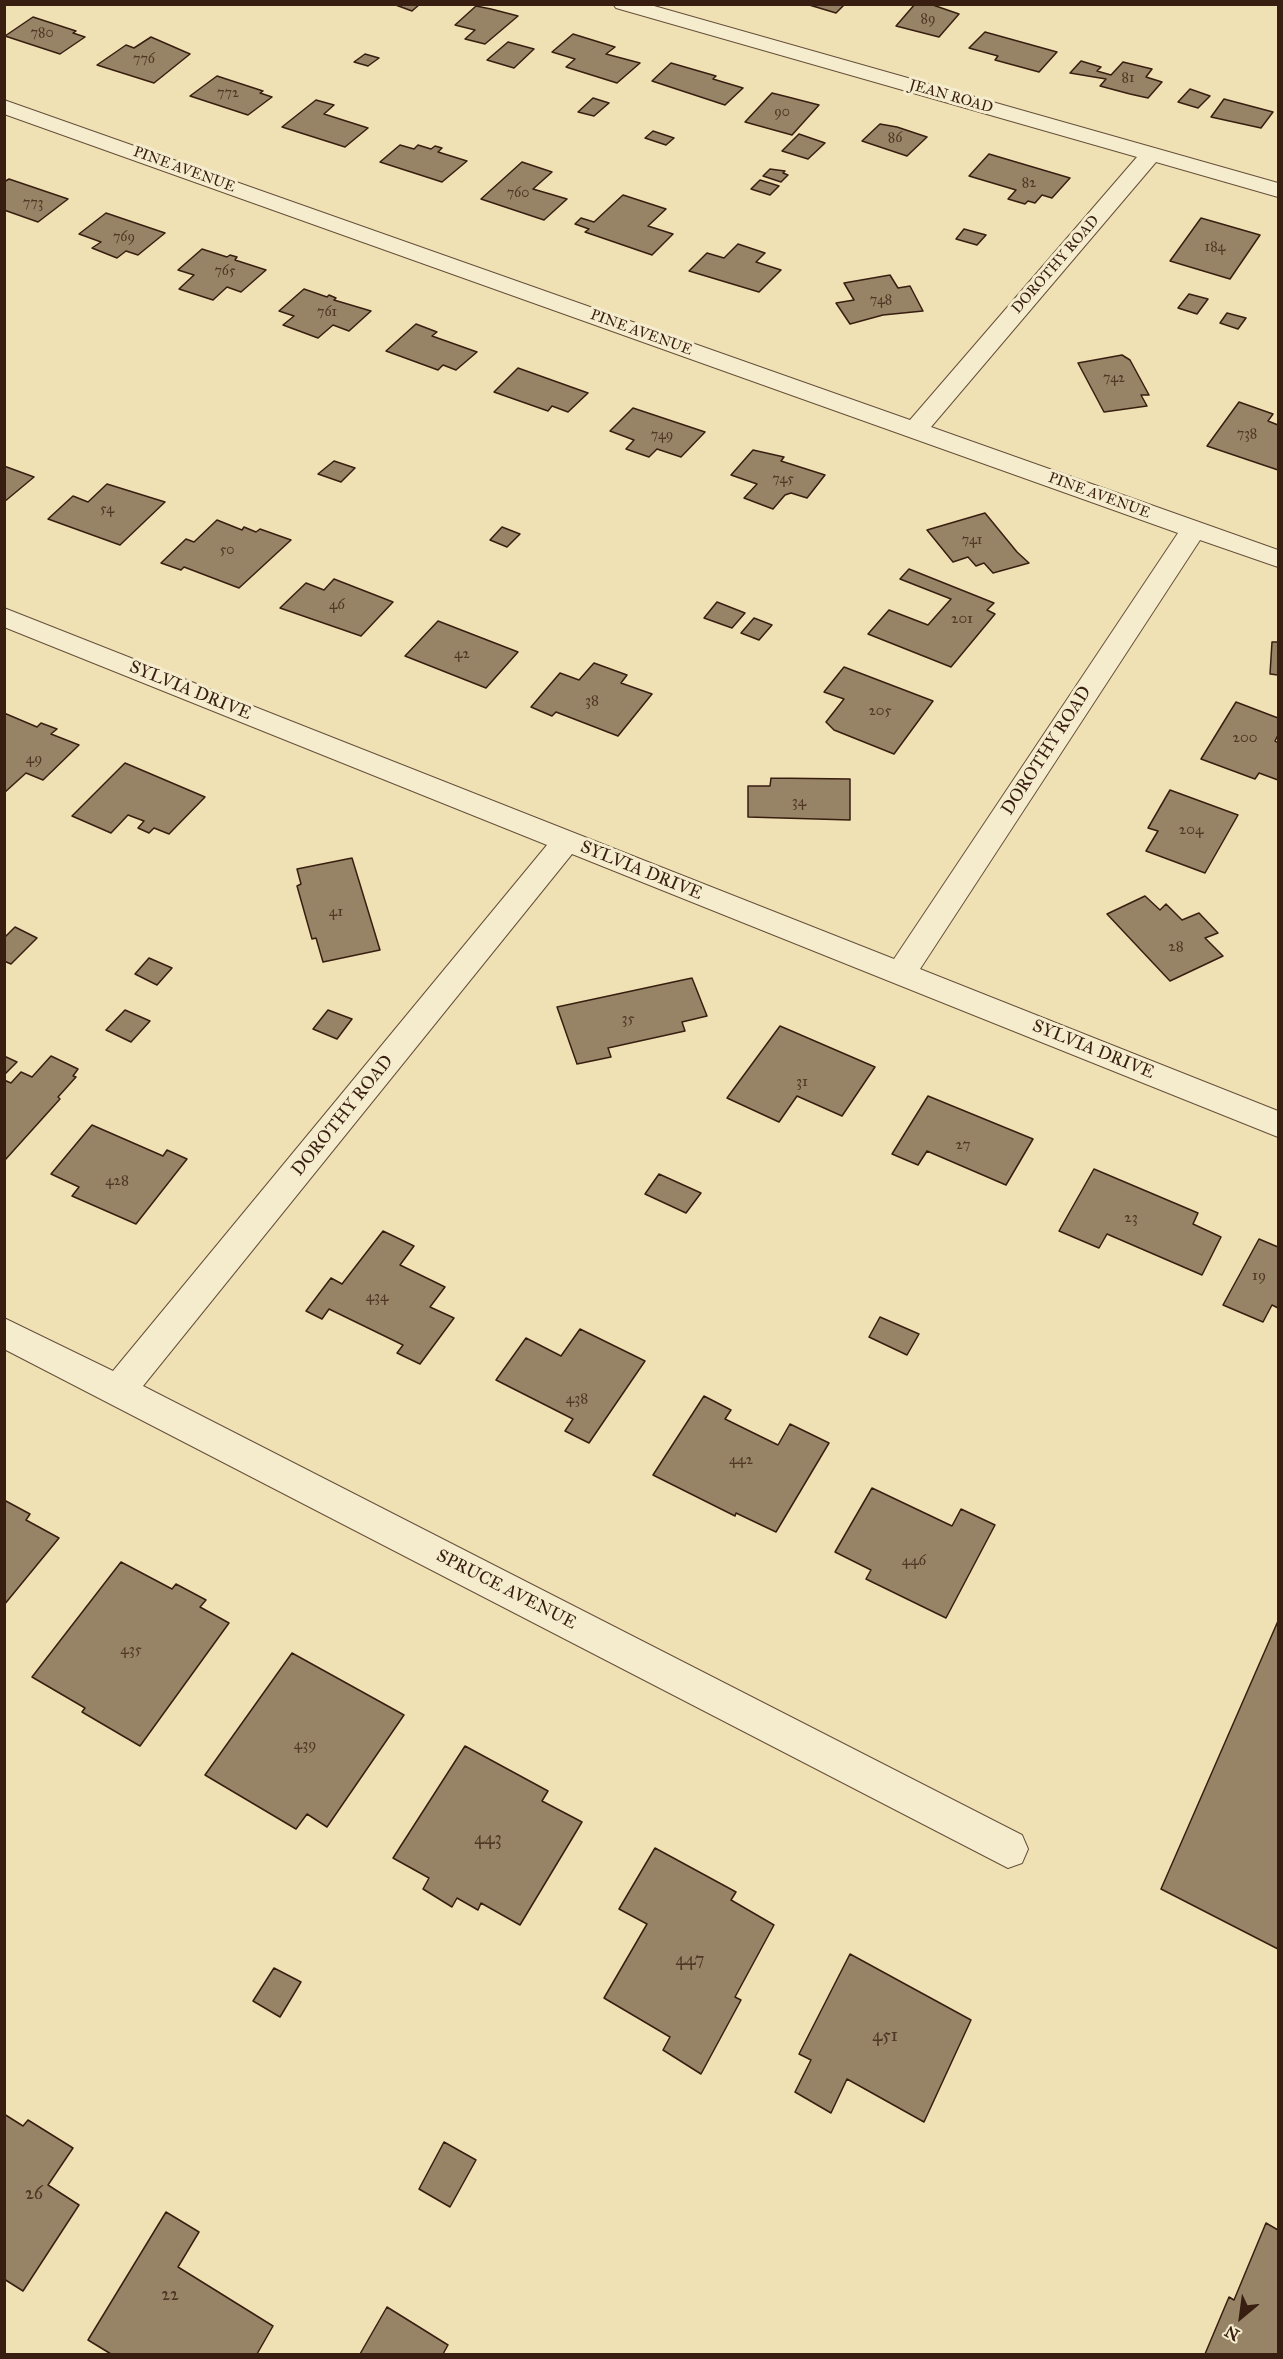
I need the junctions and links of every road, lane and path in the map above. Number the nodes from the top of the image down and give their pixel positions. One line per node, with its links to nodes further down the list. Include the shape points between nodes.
1 (623, 4): 3 (street, JEAN ROAD)
2 (4, 106): 5 (street, PINE AVENUE)
3 (1151, 154): 4 (street, JEAN ROAD); 5 (street, DOROTHY ROAD)
4 (1278, 190)
5 (915, 430): 6 (street, PINE AVENUE)
6 (1194, 529): 7 (street, PINE AVENUE); 10 (street, DOROTHY ROAD)
7 (1278, 559)
8 (4, 616): 9 (street, SYLVIA DRIVE)
9 (566, 841): 10 (street, SYLVIA DRIVE); 13 (street, DOROTHY ROAD)
10 (901, 973): 11 (street, SYLVIA DRIVE)
11 (1278, 1124)
12 (4, 1332): 13 (street, SPRUCE AVENUE)
13 (119, 1390): 14 (street, SPRUCE AVENUE)
14 (1008, 1849)

